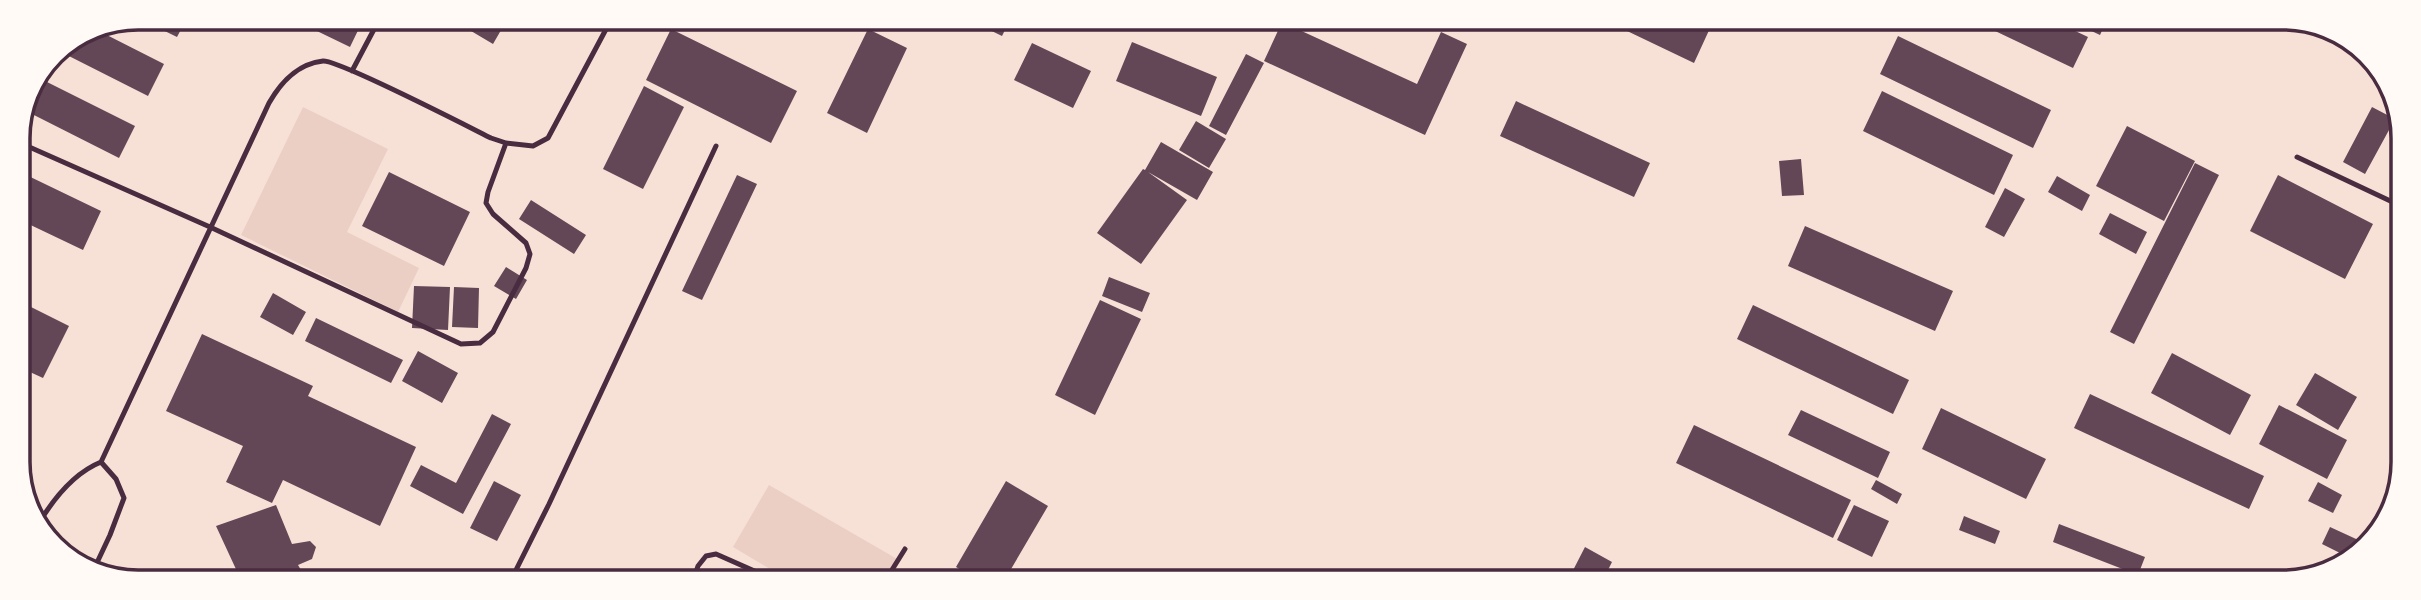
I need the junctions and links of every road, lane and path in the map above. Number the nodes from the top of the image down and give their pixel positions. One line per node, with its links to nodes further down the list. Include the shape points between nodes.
1 (374, 30): 3 (lane)
2 (606, 30): 4 (lane, via 548,138 533,146)
3 (352, 71): 4 (lane); 9 (lane, via 324,61 296,70 280,84)
4 (506, 143): 9 (lane, via 486,203 492,214 526,243 530,254 493,332 480,343 461,344)
5 (716, 146): 14 (lane)
6 (30, 147): 9 (lane)
7 (2297, 157): 8 (lane)
8 (2391, 201)
9 (210, 227): 10 (lane)
10 (101, 462): 11 (lane, via 86,468); 13 (lane, via 124,498)
11 (44, 515)
12 (905, 549): 17 (lane)
13 (97, 562)
14 (515, 570)
15 (697, 570): 16 (lane, via 706,556 716,554)
16 (752, 570)
17 (892, 570)

